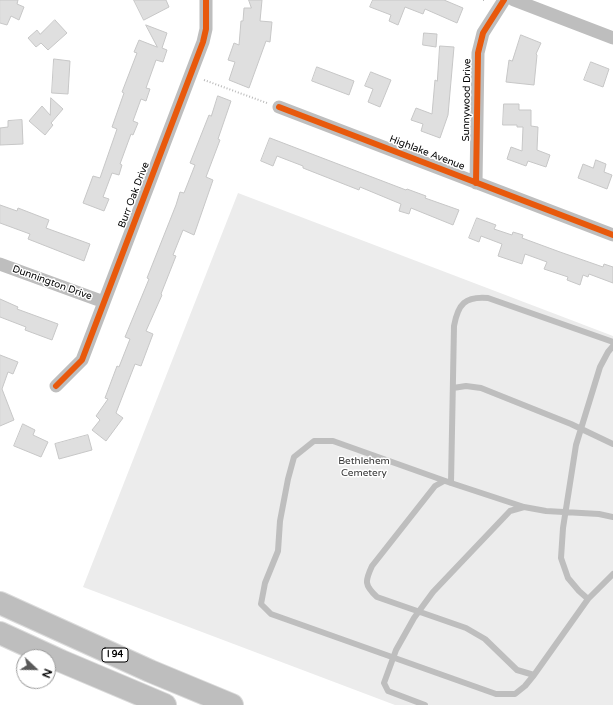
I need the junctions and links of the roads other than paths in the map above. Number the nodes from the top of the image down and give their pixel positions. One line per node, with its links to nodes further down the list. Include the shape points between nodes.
1 (206, 0): 9 (street, Burr Oak Drive, via 204,42)
2 (504, 0): 6 (street, Sunnywood Drive, via 483,34 478,53)
3 (514, 0): 4 (street)
4 (613, 38)
5 (279, 107): 6 (street, Highlake Avenue)
6 (476, 183): 7 (street, Highlake Avenue)
7 (613, 235)
8 (0, 264): 9 (street, Dunnington Drive)
9 (104, 302): 12 (street, Burr Oak Drive, via 82,360)
10 (613, 342): 13 (lane, via 508,304 476,297 466,301 457,312 454,326)
11 (613, 346): 14 (lane, via 600,367)
12 (56, 386)
13 (453, 388): 14 (lane, via 481,388); 17 (lane)
14 (580, 428): 15 (lane); 19 (lane)
15 (613, 444)
16 (444, 481): 17 (lane); 24 (lane, via 435,486 372,566 367,578 368,589 377,597); 26 (lane, via 333,441 314,441 294,457 280,521 278,551 265,583 262,604 271,614)
17 (451, 483): 18 (lane)
18 (524, 507): 19 (lane); 24 (lane, via 510,511 501,519 433,592)
19 (565, 512): 20 (lane); 22 (lane, via 561,558 568,578)
20 (613, 517)
21 (613, 574): 22 (lane)
22 (588, 598): 27 (lane)
23 (0, 603): 31 (highway, I 94)
24 (419, 612): 26 (lane); 27 (lane, via 466,628 485,639 517,670)
25 (0, 633): 28 (highway)
26 (393, 658): 27 (lane, via 496,694 515,694); 32 (lane, via 384,683 388,691)
27 (534, 675)
28 (100, 678): 29 (highway); 30 (highway)
29 (143, 705)
30 (165, 705)
31 (232, 705)
32 (425, 705)

